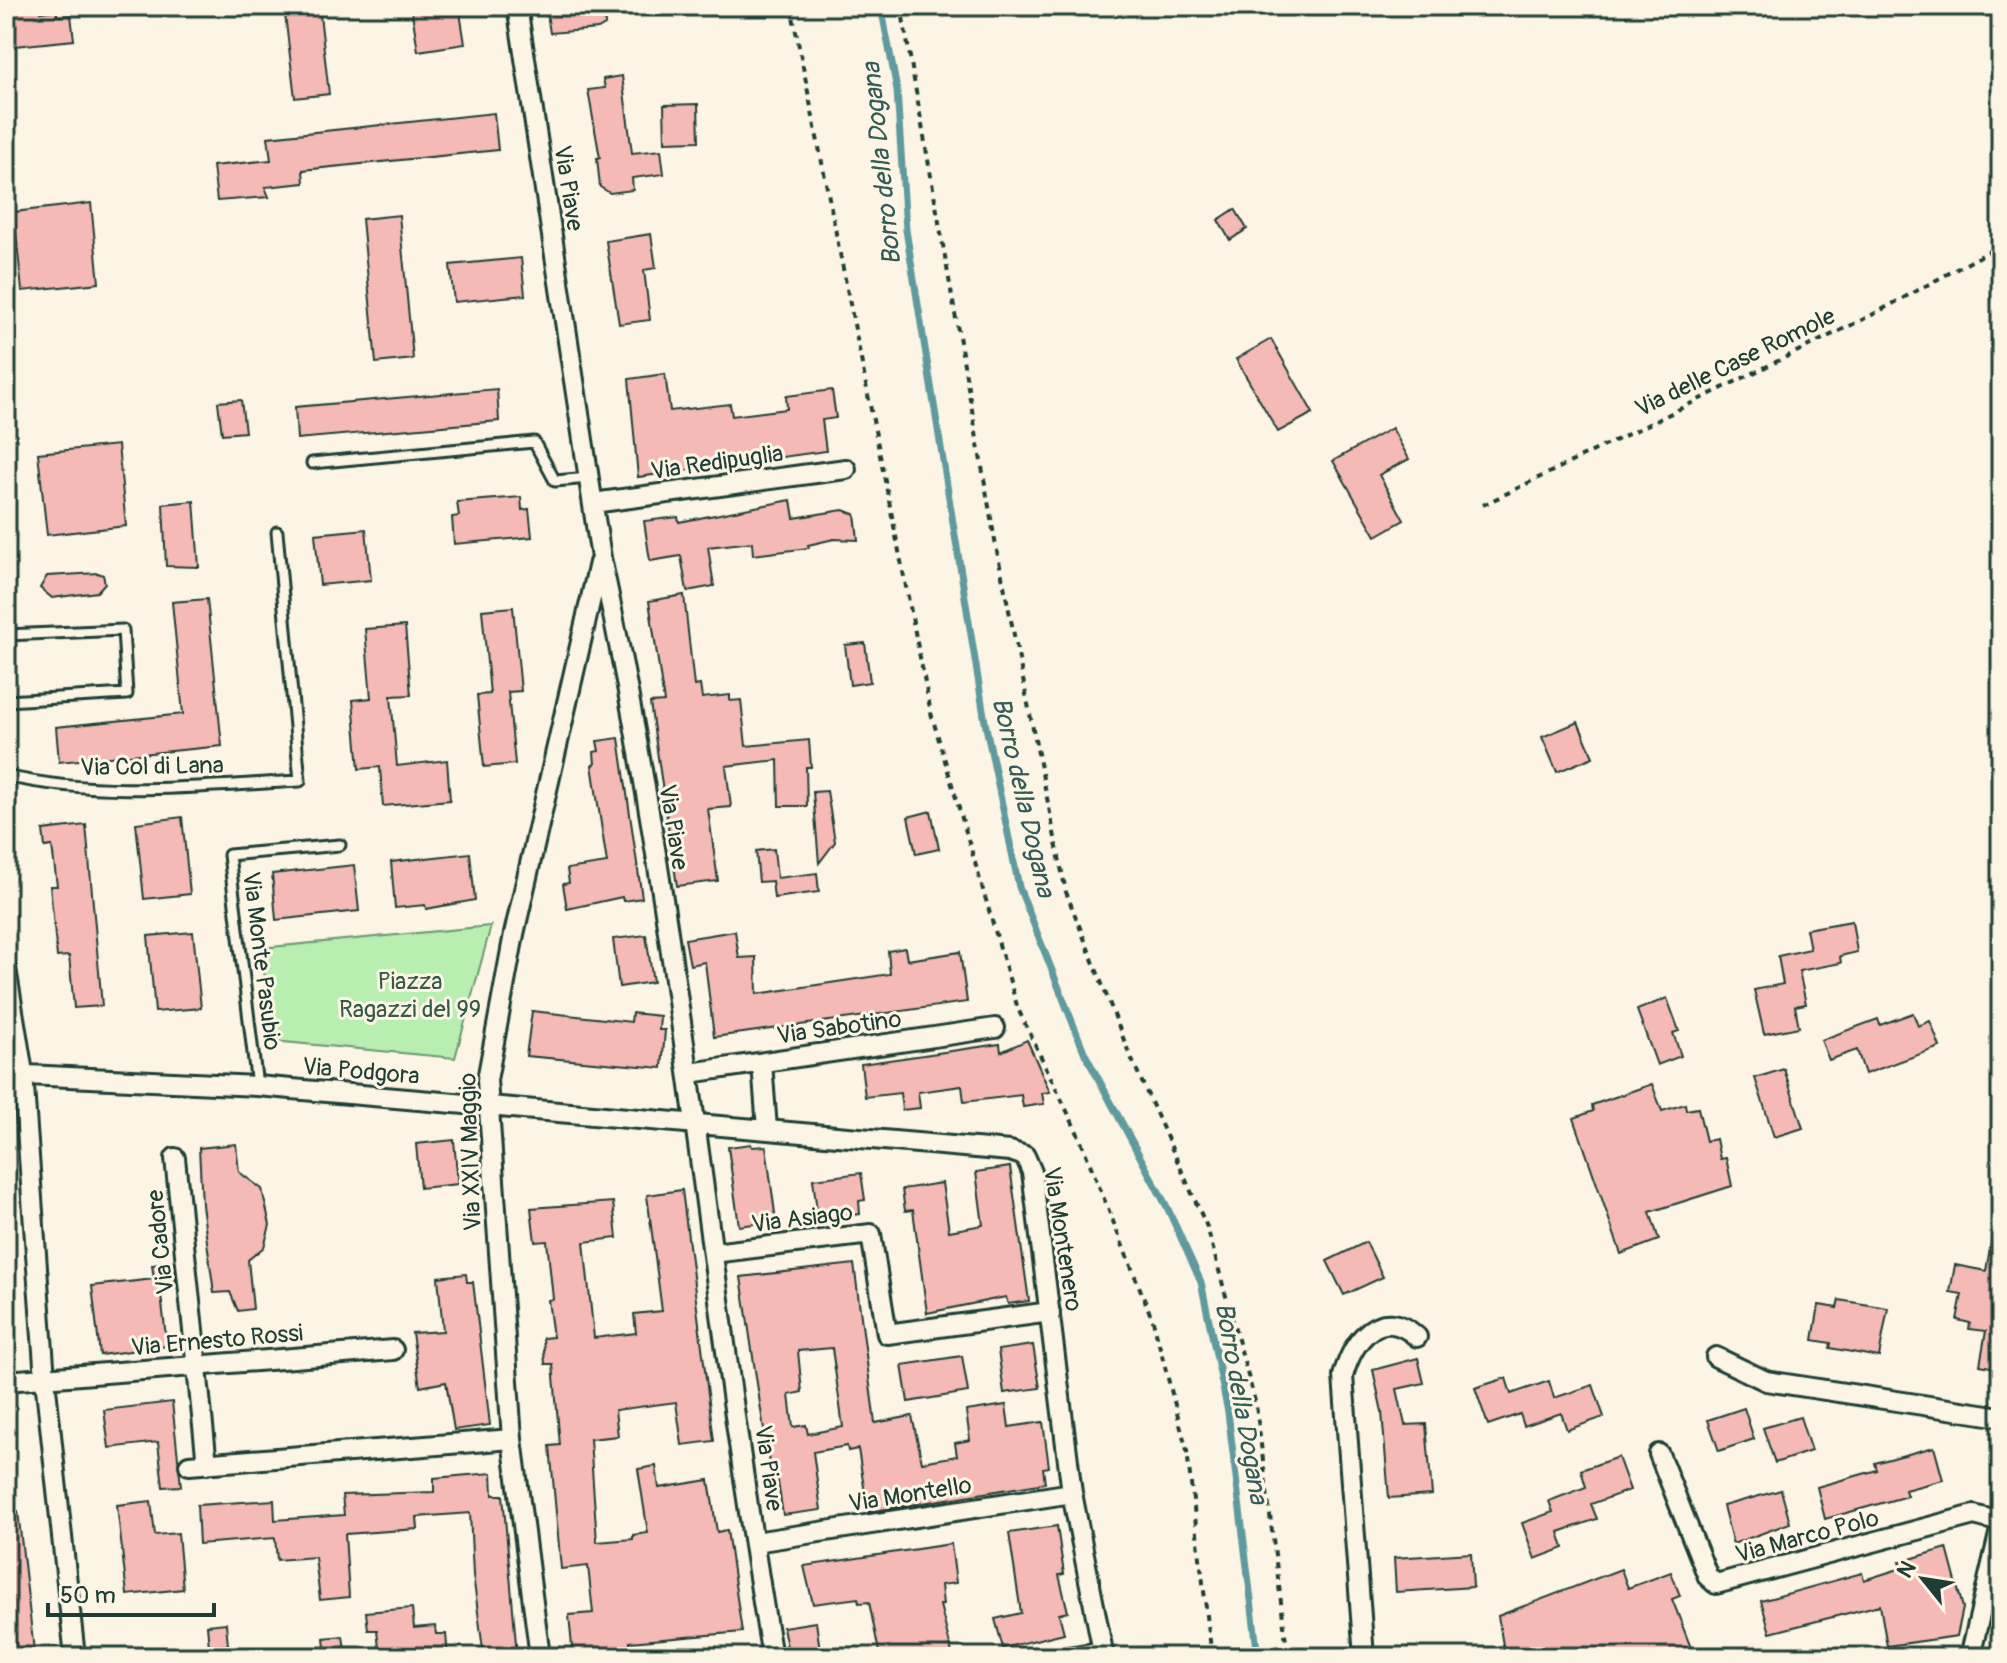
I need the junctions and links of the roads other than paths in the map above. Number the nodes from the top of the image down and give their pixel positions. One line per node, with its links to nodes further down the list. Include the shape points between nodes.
1 (517, 6): 4 (street, Via Piave)
2 (312, 463): 4 (lane, via 534,442 555,481)
3 (846, 469): 5 (street, Via Redipuglia)
4 (590, 478): 5 (street, Via Piave)
5 (593, 503): 7 (street, Via Piave)
6 (277, 532): 10 (lane, Via Col di Lana, via 300,781 121,790 49,786)
7 (601, 558): 15 (street, Via Piave); 18 (street, Via XXIV Maggio, via 514,934 487,1080)
8 (6, 635): 9 (lane, via 123,630 127,694)
9 (6, 701)
10 (6, 776)
11 (340, 845): 17 (lane, Via Monte Pasubio, via 229,855)
12 (6, 968): 16 (street)
13 (995, 1028): 14 (street, Via Sabotino)
14 (762, 1063): 15 (street, Via Sabotino); 20 (street)
15 (690, 1073): 19 (street, Via Piave)
16 (14, 1074): 17 (street, Via Podgora); 28 (street)
17 (257, 1086): 18 (street, Via Podgora)
18 (489, 1107): 19 (street, Via Podgora); 31 (street, Via XXIV Maggio)
19 (696, 1122): 20 (street, Via Montenero); 22 (street, Via Piave)
20 (767, 1129): 23 (street, Via Montenero, via 1025,1156 1032,1172)
21 (175, 1158): 27 (street, Via Cadore)
22 (713, 1253): 23 (street, Via Asiago, via 871,1234 887,1334); 35 (street, Via Piave)
23 (1050, 1312): 33 (street, Via Montenero)
24 (1417, 1337): 41 (street, via 1385,1323 1368,1330 1350,1350 1343,1376)
25 (393, 1350): 27 (street, Via Ernesto Rossi)
26 (1716, 1357): 30 (street, via 1766,1381)
27 (197, 1365): 28 (street, Via Ernesto Rossi); 31 (street, Via Cadore, via 198,1465)
28 (45, 1379): 29 (street, Via Ernesto Rossi); 38 (street)
29 (6, 1381)
30 (2001, 1417)
31 (512, 1439): 39 (street, Via XXIV Maggio)
32 (1659, 1454): 34 (street, Via Marco Polo, via 1708,1577 1716,1584 1974,1515)
33 (1072, 1493): 35 (street, Via Montello); 36 (street, Via Montenero)
34 (2001, 1524): 42 (street)
35 (755, 1542): 37 (street, Via Piave)
36 (1104, 1654): 40 (street)
37 (766, 1656)
38 (75, 1657)
39 (540, 1657)
40 (1069, 1657)
41 (1364, 1657)
42 (1970, 1657)

